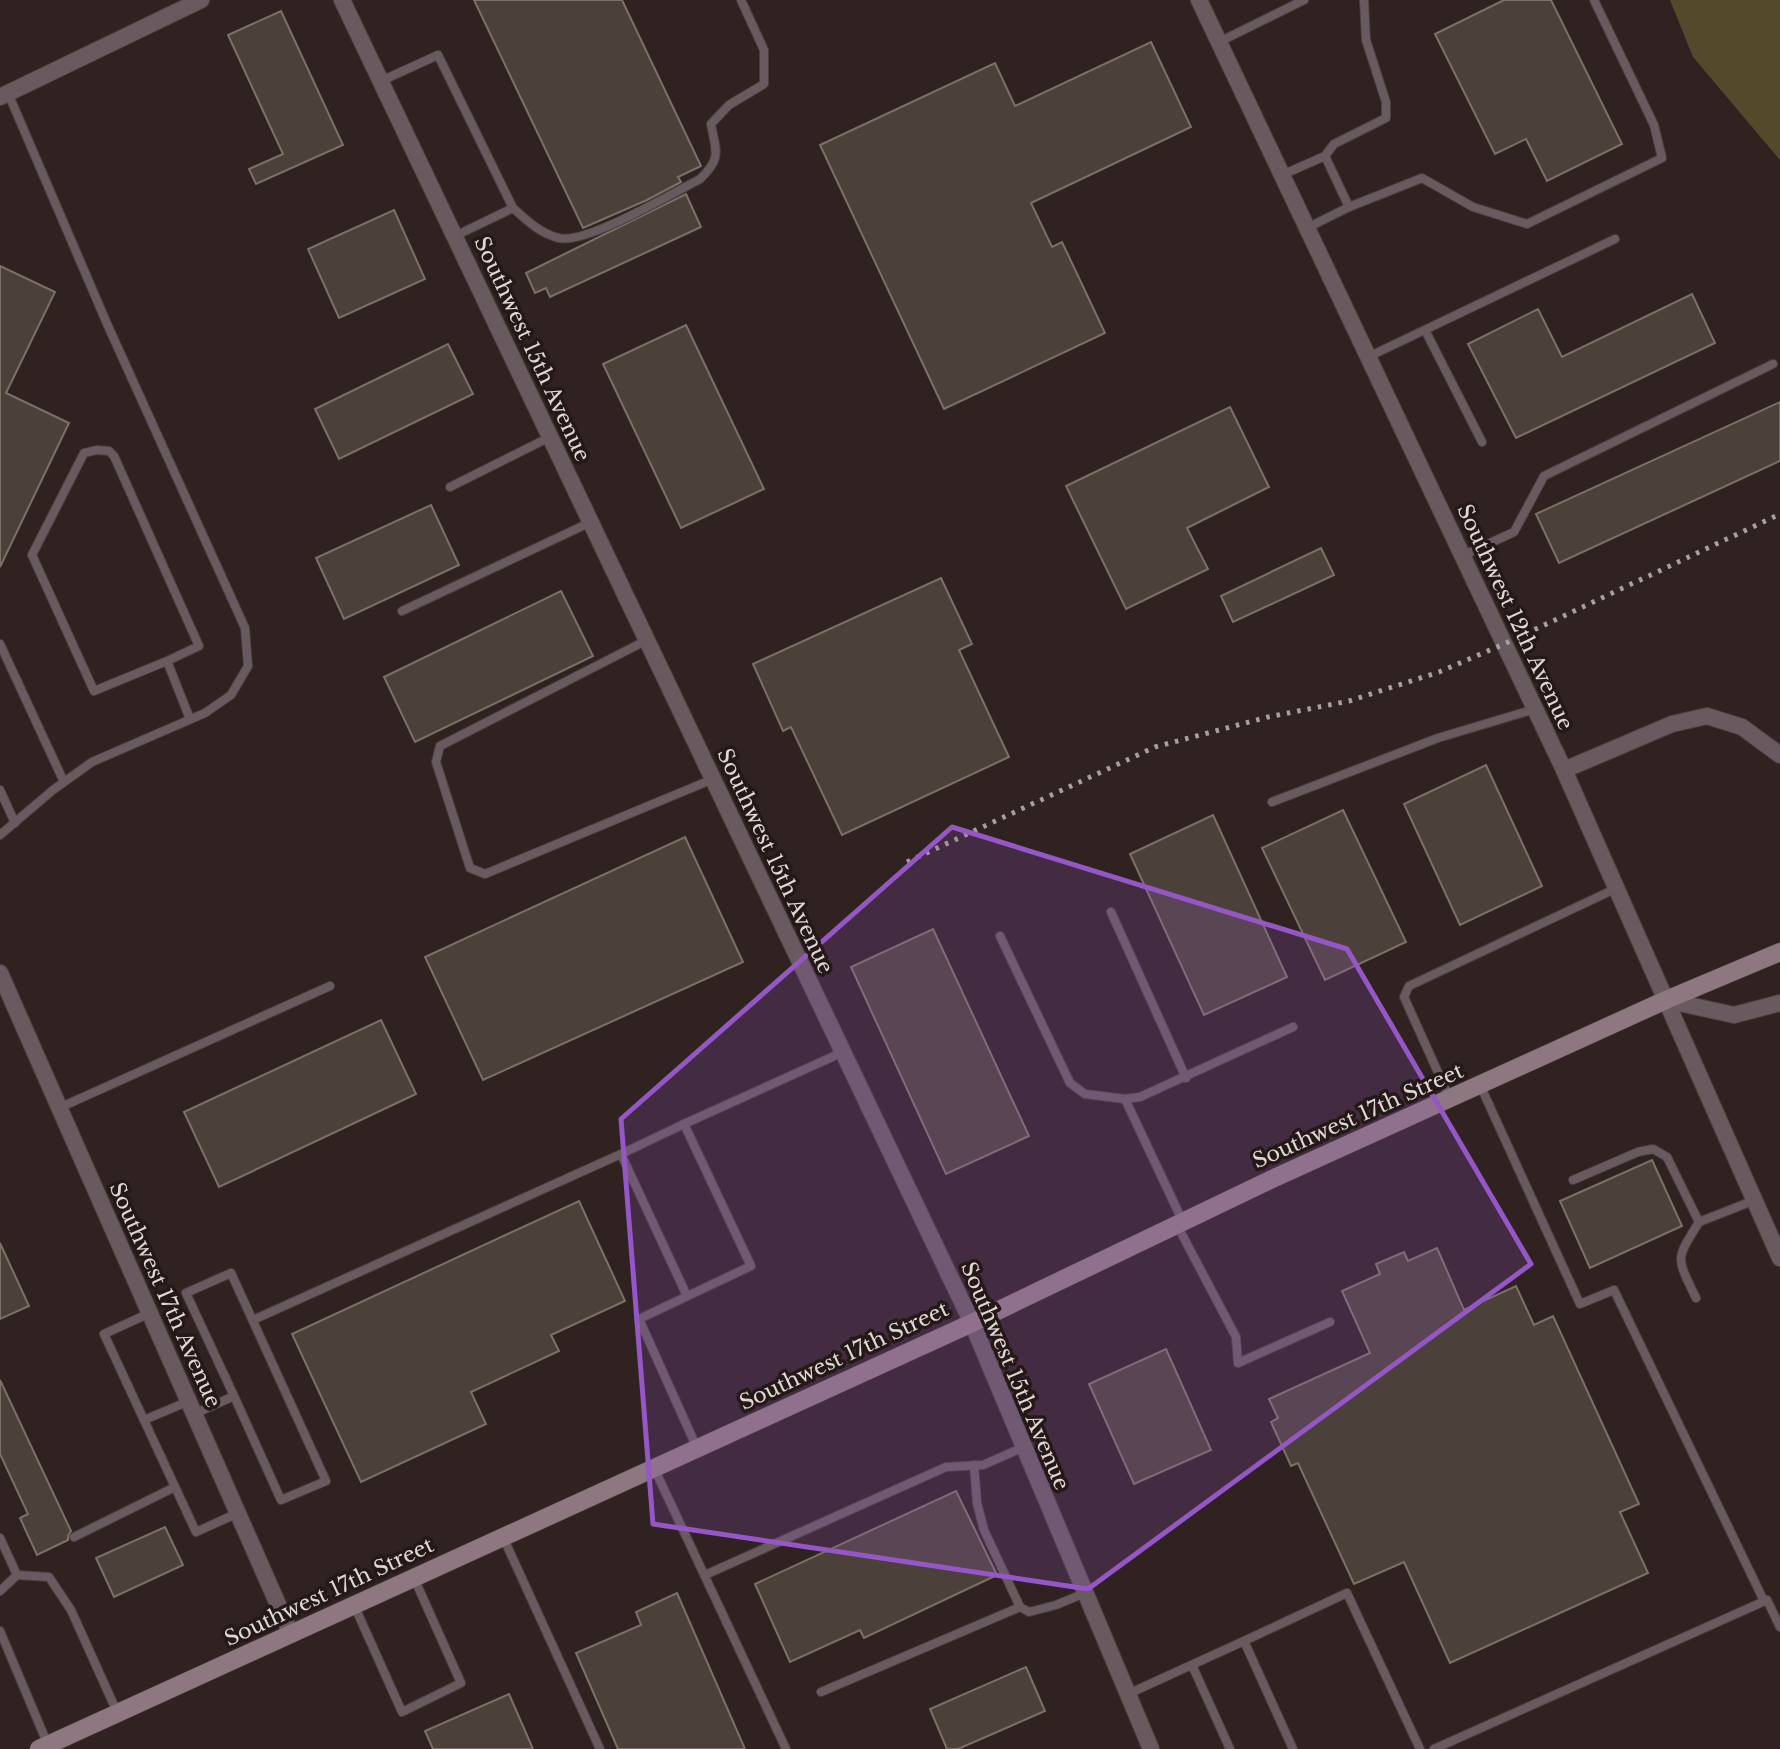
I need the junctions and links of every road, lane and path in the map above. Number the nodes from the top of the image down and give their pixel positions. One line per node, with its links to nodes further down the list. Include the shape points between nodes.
1 (201, 0): 10 (street)
2 (342, 0): 9 (street, Southwest 15th Avenue)
3 (741, 0): 14 (lane, via 764,50 764,84 729,105 711,124 717,153 714,166 700,179 589,234 560,239 533,226)
4 (1199, 0): 8 (street, Southwest 12th Avenue)
5 (1304, 0): 8 (lane)
6 (1364, 0): 11 (lane, via 1366,40 1386,102 1386,118 1334,144)
7 (1594, 0): 13 (lane, via 1654,125 1662,158 1527,224 1473,207 1422,178)
8 (1219, 42): 12 (street, Southwest 12th Avenue)
9 (381, 81): 14 (lane, via 439,55); 16 (street, Southwest 15th Avenue)
10 (4, 95): 31 (lane, via 245,628 248,666 231,695)
11 (1325, 156): 12 (lane); 13 (lane)
12 (1282, 176): 15 (street, Southwest 12th Avenue)
13 (1349, 207): 15 (lane)
14 (513, 208): 16 (lane)
15 (1307, 228): 19 (street, Southwest 12th Avenue)
16 (454, 236): 21 (street, Southwest 15th Avenue)
17 (1615, 239): 18 (lane)
18 (1425, 330): 19 (lane); 22 (lane)
19 (1368, 357): 25 (street, Southwest 12th Avenue)
20 (1773, 364): 25 (lane, via 1544,476 1514,532)
21 (550, 437): 23 (lane); 24 (street, Southwest 15th Avenue)
22 (1482, 442)
23 (450, 487)
24 (591, 522): 26 (lane); 27 (street, Southwest 15th Avenue)
25 (1462, 556): 30 (street, Southwest 12th Avenue)
26 (402, 611)
27 (647, 640): 34 (street, Southwest 15th Avenue); 34 (lane, via 440,746 436,762 470,868 485,874)
28 (0, 644): 35 (lane)
29 (167, 661): 29 (lane, via 199,646 114,456 108,451 84,453 32,555 94,691); 31 (lane)
30 (1535, 709): 33 (street, Southwest 12th Avenue); 37 (lane, via 1438,738)
31 (190, 719): 35 (lane, via 92,762)
32 (1780, 755): 33 (street, via 1742,727 1707,716 1672,724)
33 (1564, 770): 40 (street, Southwest 12th Avenue)
34 (713, 779): 50 (street, Southwest 15th Avenue)
35 (64, 782): 38 (lane)
36 (0, 790): 38 (lane)
37 (1272, 802)
38 (15, 823): 39 (lane)
39 (0, 835)
40 (1617, 888): 47 (street, Southwest 12th Avenue); 54 (lane, via 1409,986 1404,997)
41 (1111, 912): 51 (lane)
42 (1000, 936): 53 (lane, via 1070,1083 1085,1094)
43 (1780, 940): 47 (main road, Southwest 17th Street)
44 (1780, 952): 47 (main road, Southwest 17th Street)
45 (0, 973): 55 (street, Southwest 17th Avenue)
46 (330, 986): 55 (lane)
47 (1667, 1000): 48 (street, via 1734,1015); 52 (main road, Southwest 17th Street); 59 (street, Southwest 12th Avenue)
48 (1780, 1003)
49 (1293, 1027): 51 (lane)
50 (843, 1052): 56 (lane); 68 (street, Southwest 15th Avenue)
51 (1186, 1078): 53 (lane)
52 (1480, 1085): 54 (main road, Southwest 17th Street); 86 (lane, via 1580,1304 1614,1290)
53 (1125, 1099): 61 (lane)
54 (1450, 1099): 61 (main road, Southwest 17th Street)
55 (60, 1108): 65 (street, Southwest 17th Avenue)
56 (684, 1124): 57 (lane); 63 (lane, via 751,1266)
57 (621, 1154): 63 (lane); 66 (lane)
58 (1573, 1180): 60 (lane, via 1653,1149 1667,1157)
59 (1755, 1200): 60 (lane); 62 (street, Southwest 12th Avenue)
60 (1699, 1222): 64 (lane, via 1680,1253 1680,1265)
61 (1180, 1223): 67 (lane, via 1236,1337 1238,1363); 68 (main road, Southwest 17th Street)
62 (1780, 1258)
63 (687, 1296): 73 (lane, via 639,1319)
64 (1696, 1298)
65 (150, 1313): 70 (street, Southwest 17th Avenue); 71 (lane, via 104,1334)
66 (253, 1320): 69 (lane, via 231,1273 186,1293); 69 (lane, via 326,1481 281,1500)
67 (1330, 1322)
68 (972, 1323): 72 (street, Southwest 15th Avenue); 73 (main road, Southwest 17th Street)
69 (234, 1396): 70 (lane)
70 (192, 1407): 71 (lane); 77 (street, Southwest 17th Avenue)
71 (144, 1420): 76 (lane)
72 (1024, 1447): 74 (lane); 85 (street, Southwest 15th Avenue)
73 (697, 1448): 75 (main road, Southwest 17th Street)
74 (974, 1465): 82 (lane, via 946,1467 909,1482); 88 (lane, via 984,1530)
75 (654, 1468): 79 (main road, Southwest 17th Street); 82 (lane)
76 (175, 1487): 77 (lane, via 196,1532); 78 (lane)
77 (238, 1513): 91 (street, Southwest 17th Avenue)
78 (74, 1537)
79 (503, 1537): 83 (main road, Southwest 17th Street); 98 (lane)
80 (0, 1538): 81 (lane)
81 (17, 1575): 84 (lane); 96 (lane, via 49,1577 71,1610)
82 (705, 1575): 99 (lane)
83 (414, 1578): 87 (main road, Southwest 17th Street); 87 (lane, via 461,1683 402,1712)
84 (0, 1591)
85 (1085, 1593): 88 (lane, via 1029,1612); 95 (street, Southwest 15th Avenue)
86 (1764, 1601): 89 (lane); 104 (lane)
87 (354, 1605): 91 (main road, Southwest 17th Street)
88 (1020, 1607): 94 (lane)
89 (1780, 1627)
90 (0, 1632): 97 (lane)
91 (291, 1634): 96 (main road, Southwest 17th Street)
92 (1244, 1641): 93 (lane); 102 (lane); 103 (lane, via 1347,1593)
93 (1192, 1665): 95 (lane); 101 (lane)
94 (821, 1692)
95 (1128, 1694): 100 (street, Southwest 15th Avenue)
96 (118, 1713): 97 (main road, Southwest 17th Street)
97 (44, 1747)
98 (600, 1749)
99 (786, 1749)
100 (1151, 1749)
101 (1230, 1749)
102 (1293, 1749)
103 (1420, 1749)
104 (1434, 1749)

